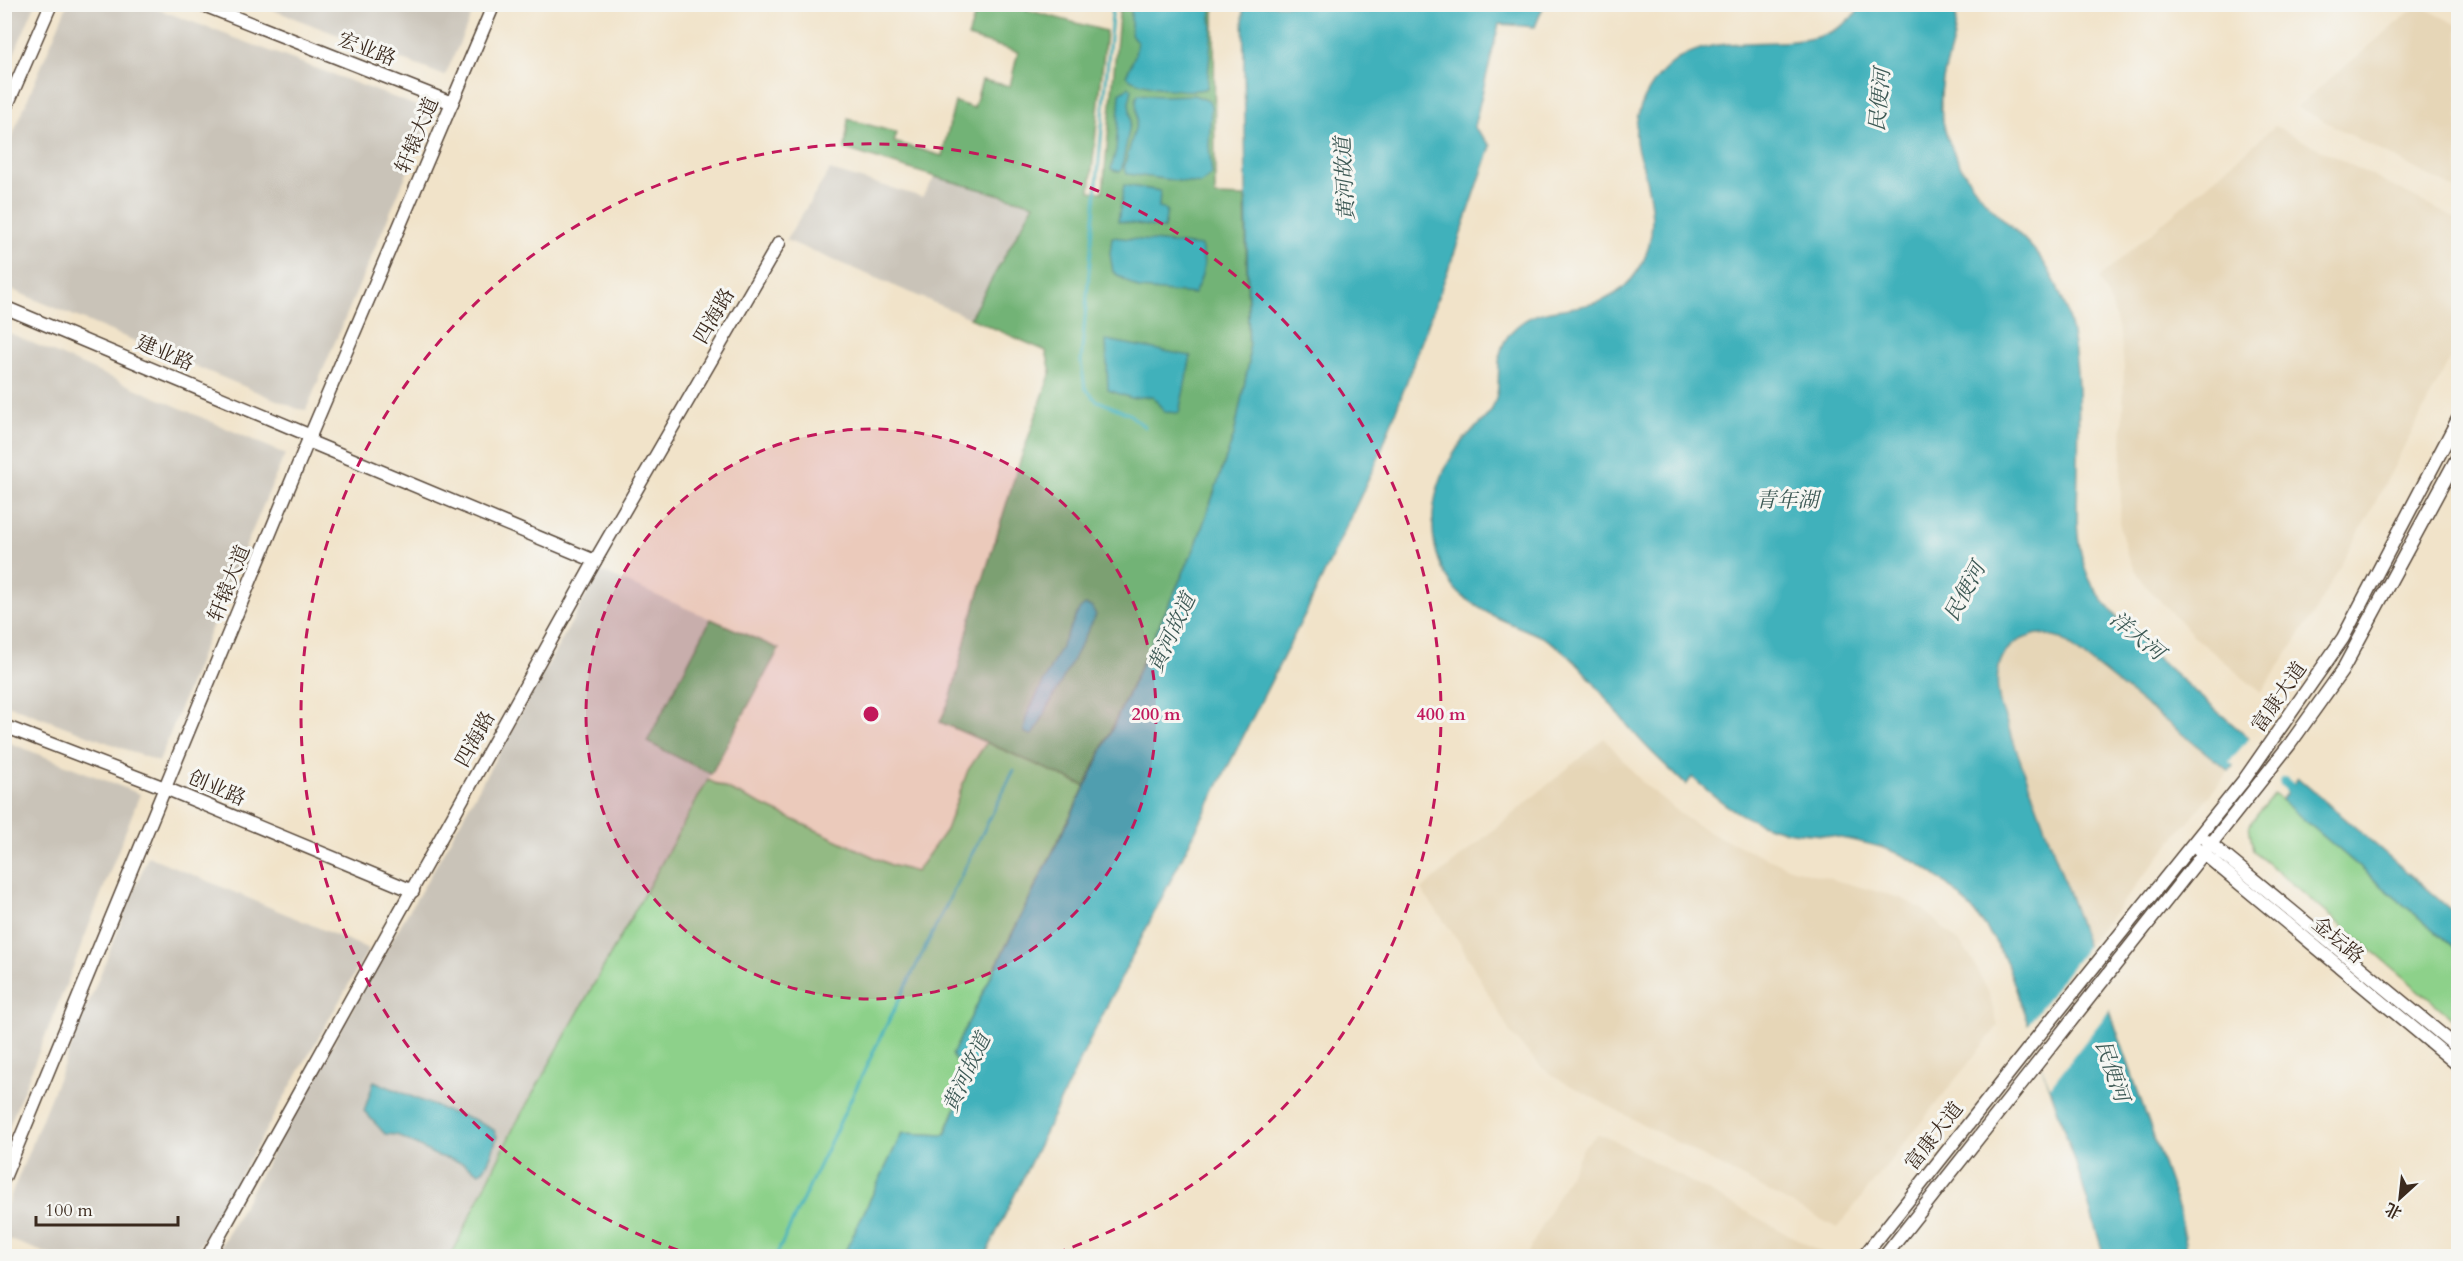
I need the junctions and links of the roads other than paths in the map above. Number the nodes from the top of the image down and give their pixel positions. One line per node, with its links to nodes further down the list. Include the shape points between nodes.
1 (51, 4): 5 (street)
2 (201, 4): 4 (street, 宏业路)
3 (494, 4): 4 (street, 轩辕大道)
4 (452, 103): 9 (street, 轩辕大道)
5 (4, 112)
6 (779, 243): 11 (street, 四海路)
7 (4, 306): 9 (street, 建业路)
8 (2458, 419): 14 (street, 富康大道, via 2343,638 2244,780)
9 (309, 438): 11 (street, 建业路); 13 (street, 轩辕大道)
10 (2458, 456): 15 (street, 富康大道, via 2342,671)
11 (595, 561): 16 (street, 四海路)
12 (4, 726): 13 (street, 创业路)
13 (165, 788): 16 (street, 创业路); 21 (street, 轩辕大道)
14 (2196, 840): 15 (street, 金坛路); 17 (street, 富康大道)
15 (2208, 849): 18 (street, 富康大道); 19 (street, 金坛路); 20 (street, 金坛路)
16 (413, 891): 22 (street, 四海路)
17 (2152, 894): 18 (street); 23 (street, 富康大道)
18 (2164, 905): 24 (street, 富康大道)
19 (2458, 1048)
20 (2458, 1065)
21 (4, 1178)
22 (208, 1257)
23 (1864, 1257)
24 (1885, 1257)

